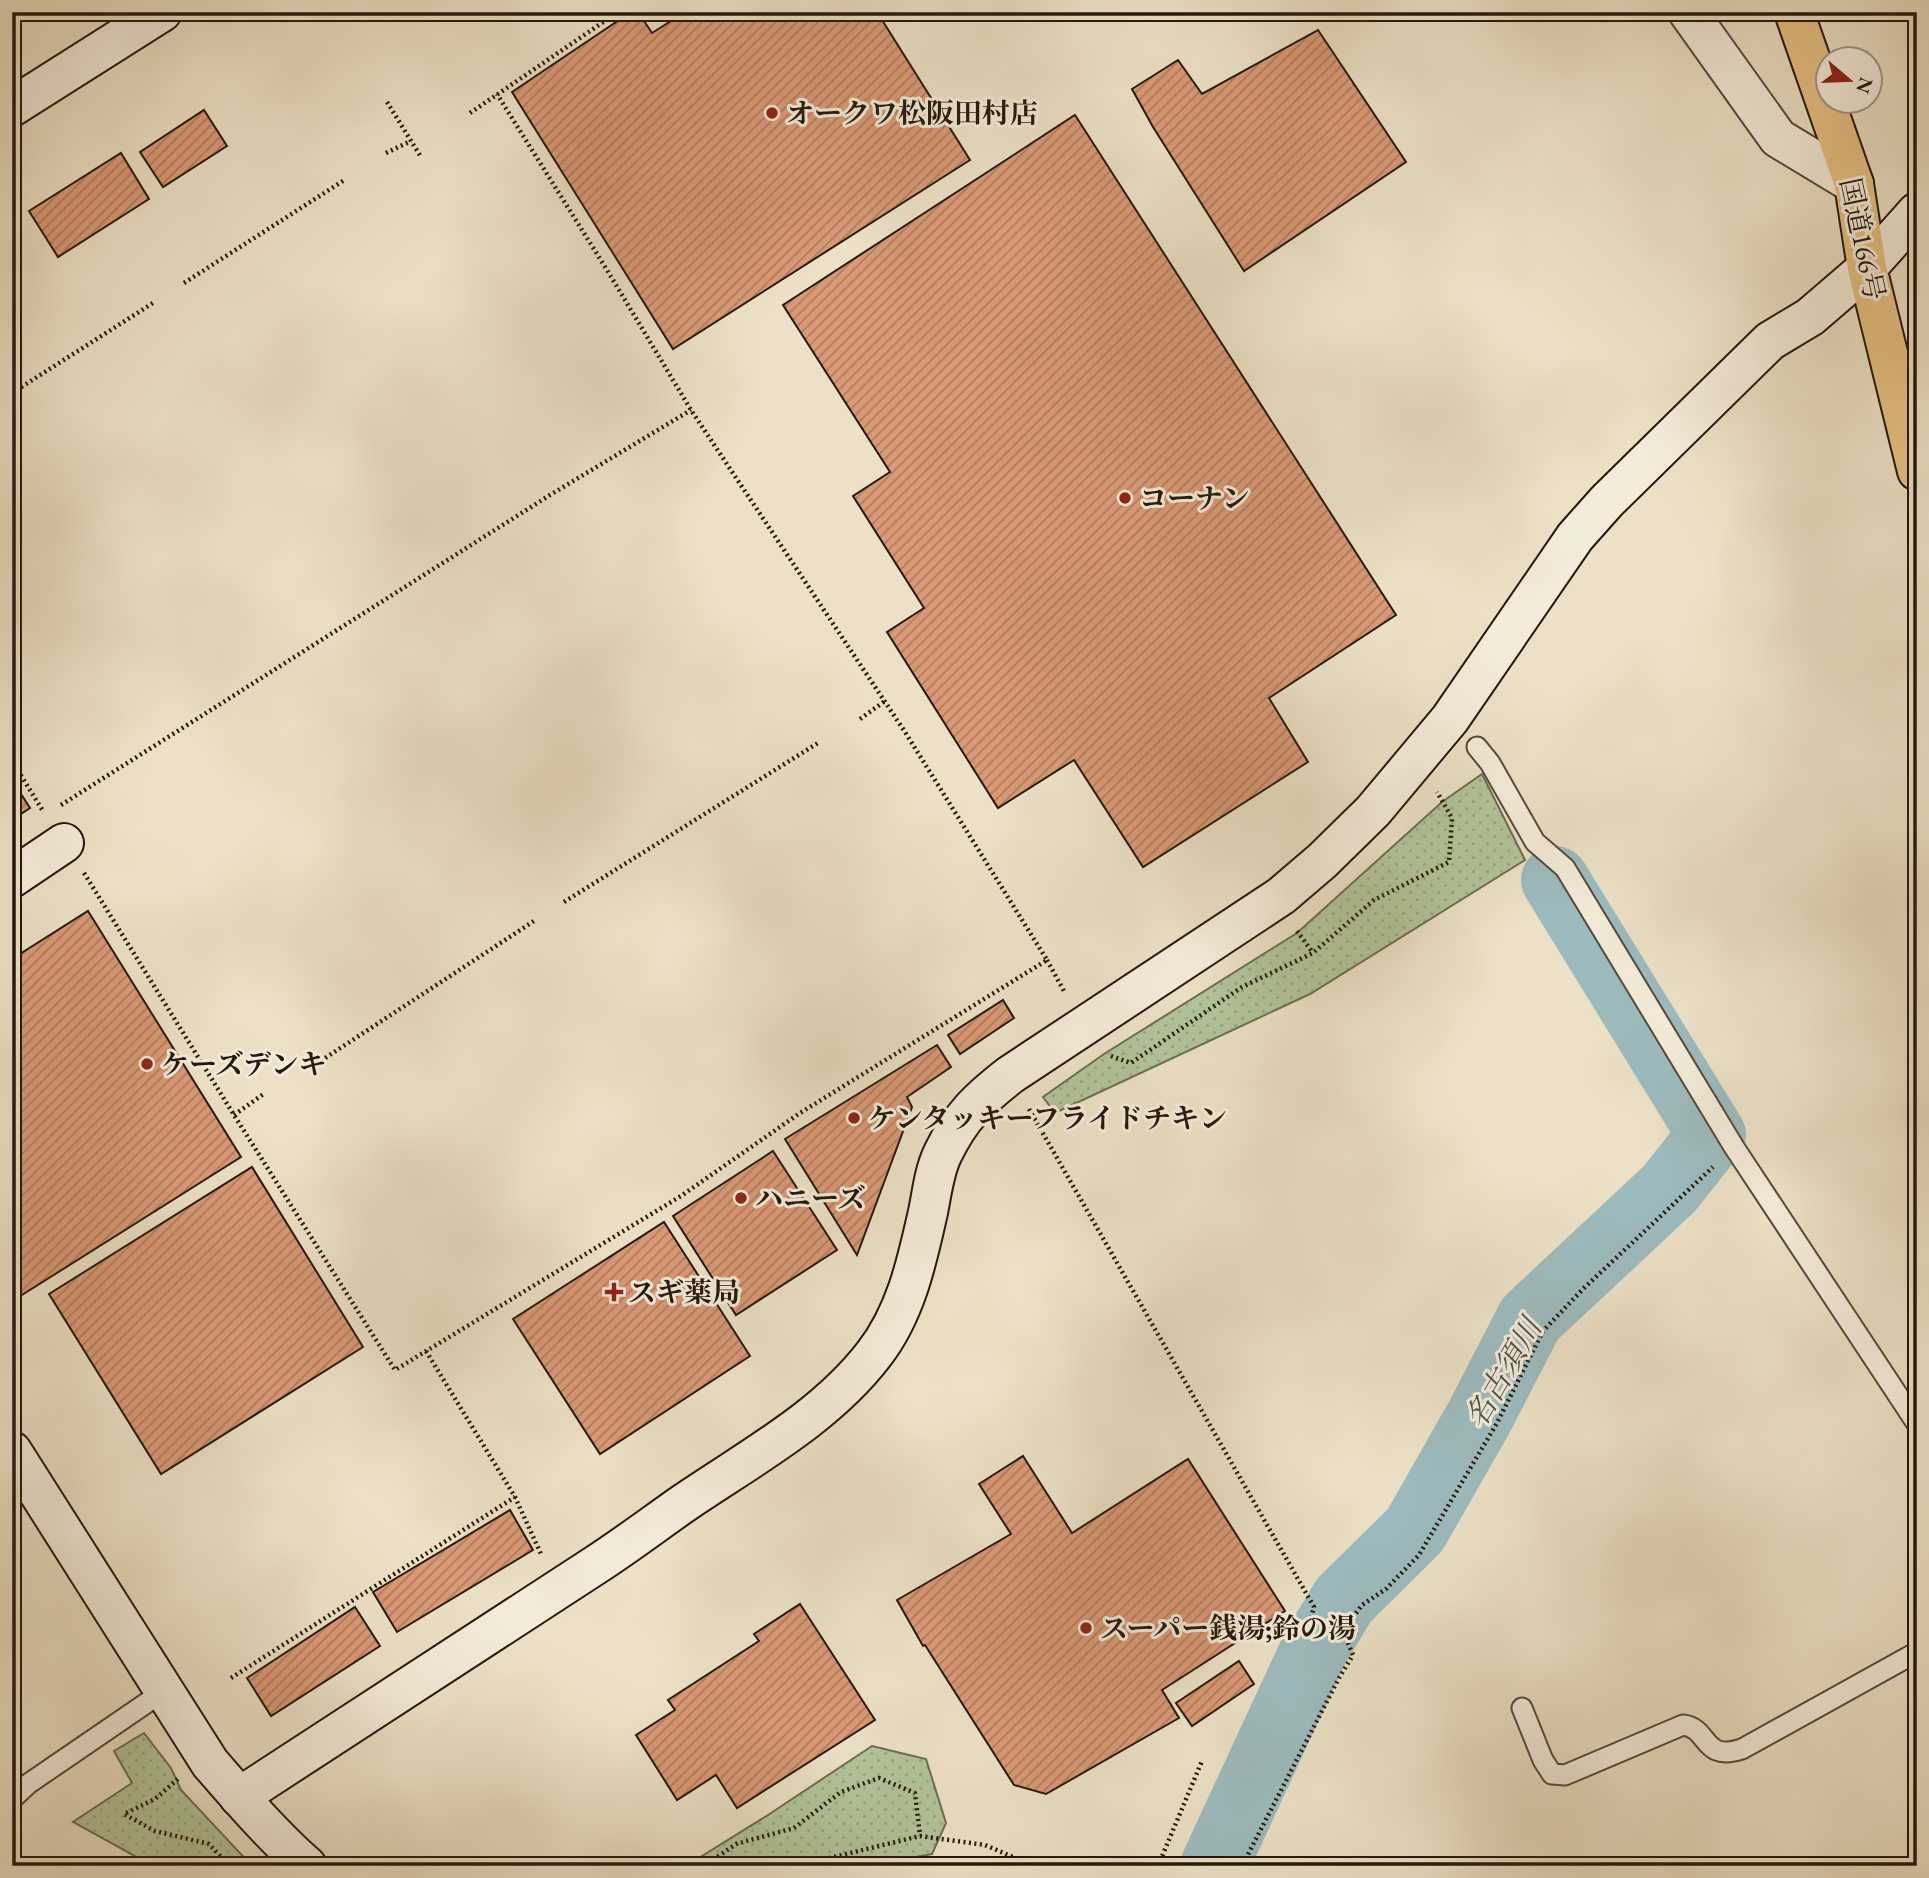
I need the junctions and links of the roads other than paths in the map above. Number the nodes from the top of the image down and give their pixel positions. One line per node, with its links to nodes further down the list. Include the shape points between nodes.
1 (162, 12): 4 (street)
2 (1688, 12): 5 (street, via 1778,138)
3 (1794, 12): 5 (highway, 国道166号)
4 (12, 107)
5 (1854, 184): 7 (highway, 国道166号)
6 (1917, 212): 7 (street)
7 (1867, 268): 8 (highway, 国道166号); 17 (street, via 1810,317 1770,341 1607,501 1575,537 1450,719 1373,811 1322,861 1281,896 978,1100 941,1156 908,1291 892,1326 842,1390 803,1423 597,1564)
8 (1917, 471)
9 (1477, 747): 12 (lane, via 1535,842 1565,868 1734,1146)
10 (55, 829): 11 (street)
11 (12, 878)
12 (1917, 1424)
13 (12, 1451): 15 (street)
14 (1917, 1653): 16 (lane, via 1727,1754 1713,1749 1692,1727 1683,1725 1565,1775 1552,1774)
15 (164, 1691): 17 (street, via 210,1763); 18 (lane)
16 (1522, 1708)
17 (239, 1797): 19 (street)
18 (12, 1799)
19 (307, 1866)

